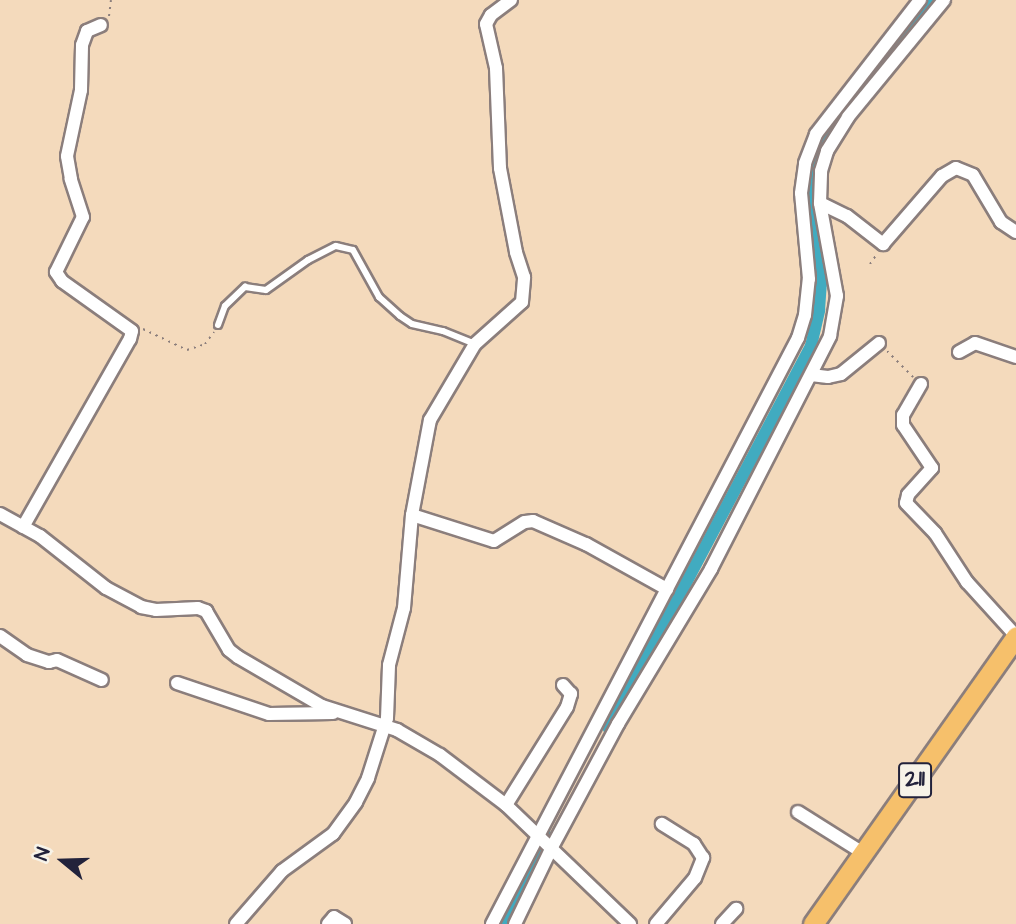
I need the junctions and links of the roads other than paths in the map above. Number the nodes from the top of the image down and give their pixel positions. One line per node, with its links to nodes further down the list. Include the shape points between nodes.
1 (511, 0): 11 (street, via 486,24 495,68 500,168 524,290 522,302)
2 (920, 0): 5 (street)
3 (944, 0): 5 (street)
4 (104, 24): 18 (street, via 87,31 82,45 81,90 67,156 83,216 56,272 132,331)
5 (879, 65): 6 (street)
6 (842, 112): 7 (street, via 821,171); 19 (street, via 816,134 805,163 802,193 809,279 798,338)
7 (820, 203): 8 (street, via 847,216 883,244 942,176 956,168 972,175 1001,222); 14 (street, via 836,296 830,335)
8 (1016, 232)
9 (218, 325): 11 (lane, via 225,306 245,287 266,290 336,246 353,250 379,298 406,320)
10 (879, 343): 14 (street, via 842,374)
11 (475, 344): 17 (street, via 430,420)
12 (959, 352): 13 (street, via 975,342)
13 (1016, 357)
14 (811, 375): 30 (street, via 711,569)
15 (920, 384): 21 (street, via 903,415 903,425 932,468 906,503)
16 (0, 515): 18 (street)
17 (412, 515): 19 (street, via 494,541 533,521); 26 (street, via 404,608 389,665)
18 (23, 527): 25 (street, via 106,588 141,607 205,611 229,650)
19 (667, 589): 30 (street)
20 (0, 636): 22 (street, via 27,655 57,660)
21 (1016, 636): 31 (main road, 211)
22 (102, 680)
23 (177, 683): 25 (street, via 269,714)
24 (563, 685): 27 (street, via 570,694 567,706)
25 (338, 713): 26 (street)
26 (383, 726): 27 (street, via 440,755); 33 (street, via 362,790 334,834 282,871)
27 (506, 805): 30 (street)
28 (798, 812): 31 (street)
29 (662, 824): 39 (street, via 694,844 704,858 695,878)
30 (545, 840): 36 (street); 37 (street); 38 (street)
31 (863, 853): 41 (main road, 211)
32 (736, 909): 40 (street)
33 (236, 924)
34 (328, 924): 35 (street, via 334,917)
35 (345, 924)
36 (492, 924)
37 (515, 924)
38 (630, 924)
39 (656, 924)
40 (722, 924)
41 (813, 924)

